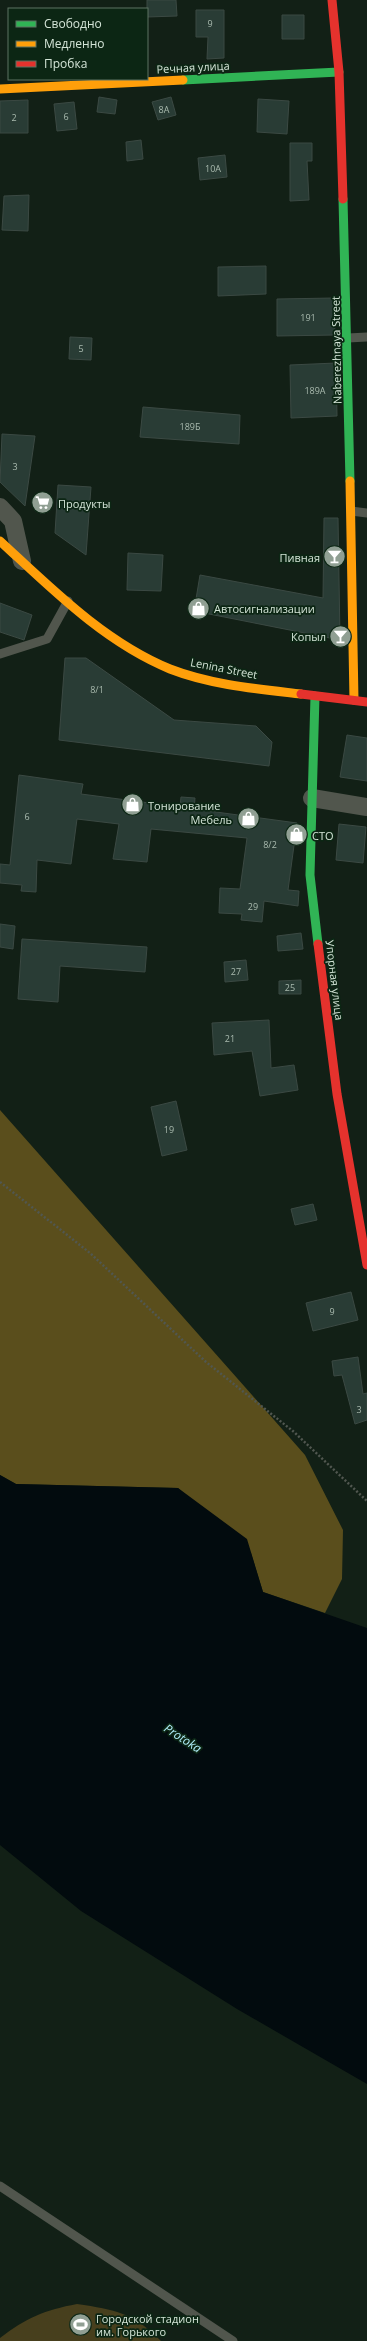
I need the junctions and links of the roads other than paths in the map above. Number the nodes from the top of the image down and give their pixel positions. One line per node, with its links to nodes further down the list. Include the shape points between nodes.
1 (332, 0): 2 (street, Naberezhnaya Street)
2 (339, 72): 3 (street, Речная улица); 5 (street, Naberezhnaya Street)
3 (0, 89)
4 (367, 337): 5 (lane)
5 (348, 338): 7 (street, Naberezhnaya Street)
6 (0, 507): 10 (street, via 13,521)
7 (350, 511): 8 (lane); 14 (street, Naberezhnaya Street)
8 (367, 513)
9 (0, 541): 10 (street, Lenina Street)
10 (22, 560): 11 (street, Lenina Street)
11 (68, 601): 12 (lane, via 47,639); 13 (street, Lenina Street, via 139,654 170,669 210,680)
12 (0, 654)
13 (315, 696): 14 (street, Lenina Street); 16 (street, Упорная улица)
14 (354, 700): 15 (street, Lenina Street)
15 (367, 702)
16 (312, 798): 17 (street); 18 (street, Упорная улица, via 311,883 337,1094)
17 (367, 807)
18 (367, 1265)
19 (0, 2186): 20 (lane)
20 (233, 2341)

